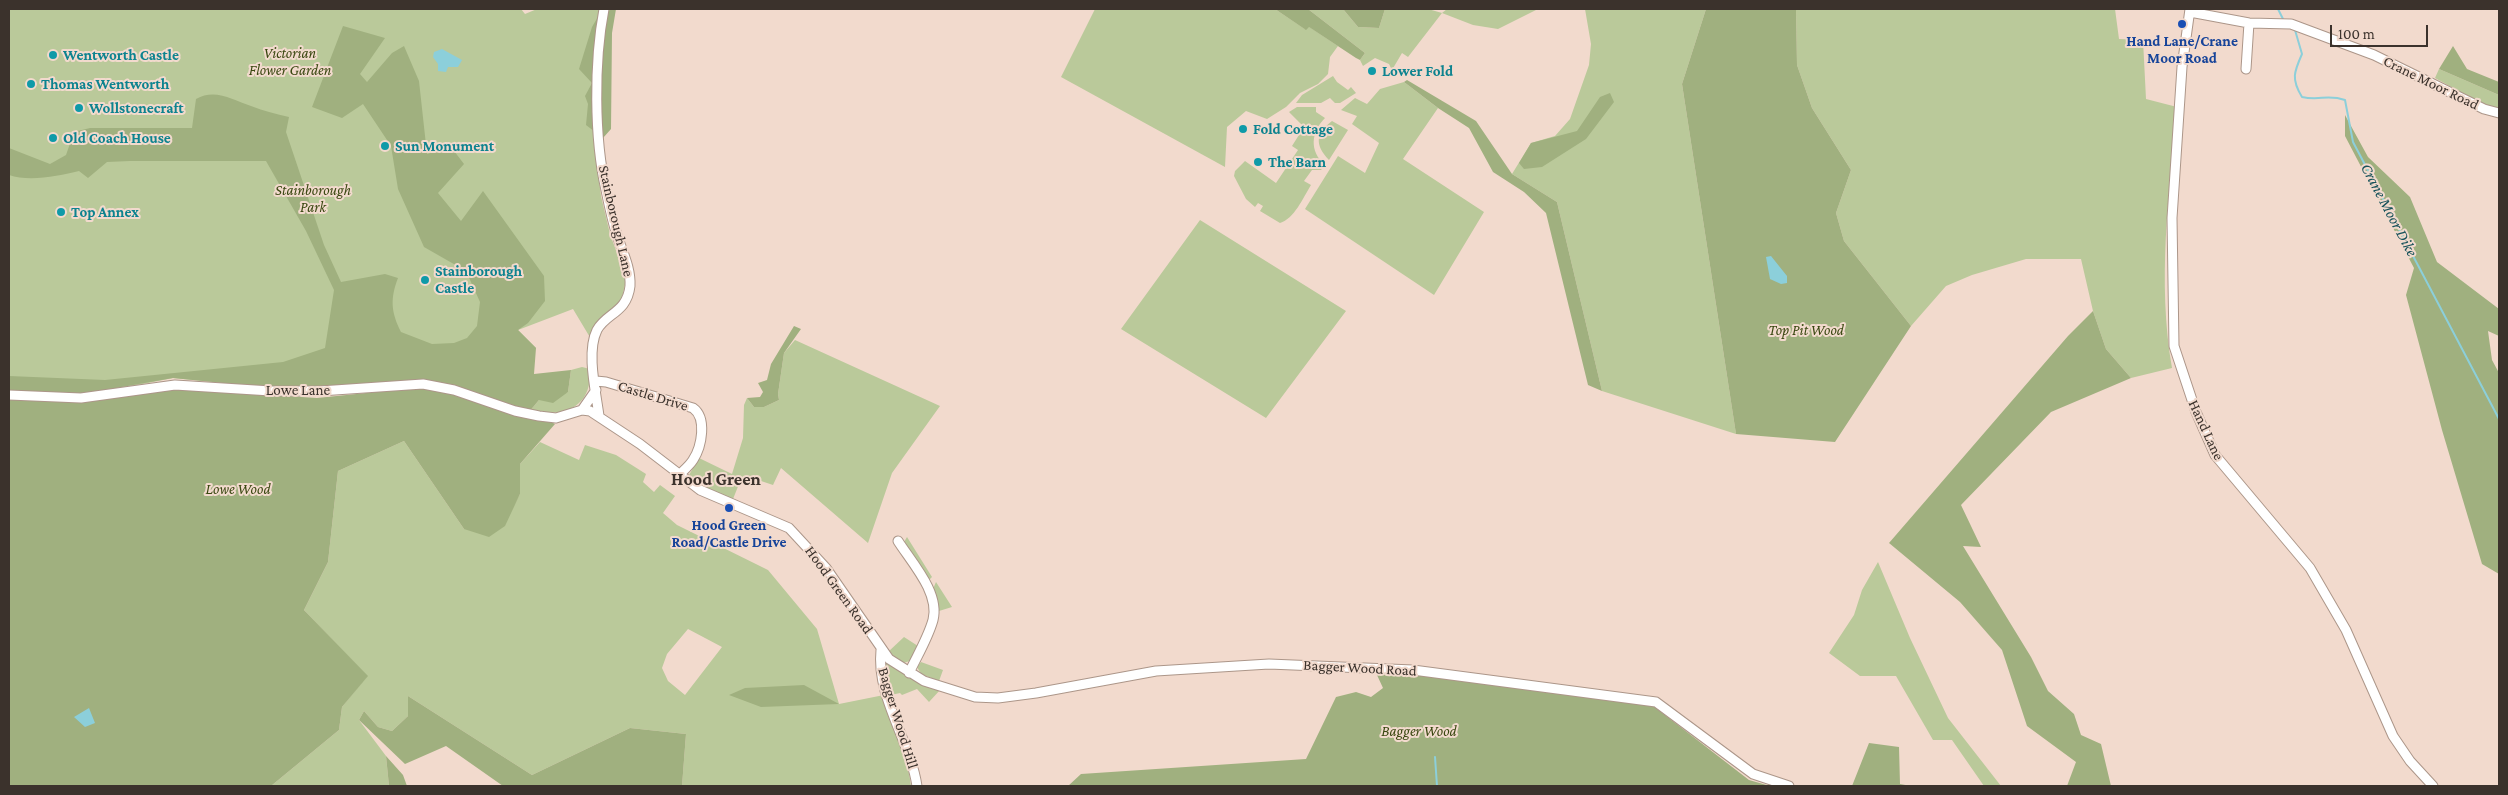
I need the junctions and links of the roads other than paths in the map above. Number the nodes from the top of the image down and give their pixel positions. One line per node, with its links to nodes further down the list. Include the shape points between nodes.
1 (604, 9): 6 (street, Stainborough Lane, via 600,32 598,128 605,188 630,286 626,300 618,312 598,328 592,344)
2 (2190, 10): 3 (street, Crane Moor Road); 16 (street, Hand Lane, via 2182,67 2172,218 2174,346 2196,412 2215,455 2315,576 2346,630 2393,736)
3 (2249, 23): 4 (street); 5 (street, Crane Moor Road, via 2290,24 2374,55 2484,109)
4 (2246, 69)
5 (2499, 113)
6 (596, 386): 8 (street); 9 (street, Stainborough Lane); 10 (street, Castle Drive, via 641,392 699,412 703,422 695,458)
7 (9, 395): 8 (street, Lowe Lane, via 80,398 175,385 320,391 423,384 539,416 556,418)
8 (582, 410): 9 (street, Hood Green Road)
9 (599, 416): 10 (street, Hood Green Road)
10 (680, 474): 12 (street, Hood Green Road, via 700,490 790,528 826,568)
11 (898, 541): 13 (street, via 928,588 934,611 933,622)
12 (881, 650): 13 (street, Hood Green Road); 14 (street, Bagger Wood Hill, via 884,687)
13 (909, 673): 15 (street, Bagger Wood Road, via 988,698 1036,693 1156,671 1269,664 1413,670 1542,686 1656,702 1753,774)
14 (917, 786)
15 (1789, 786)
16 (2433, 786)

